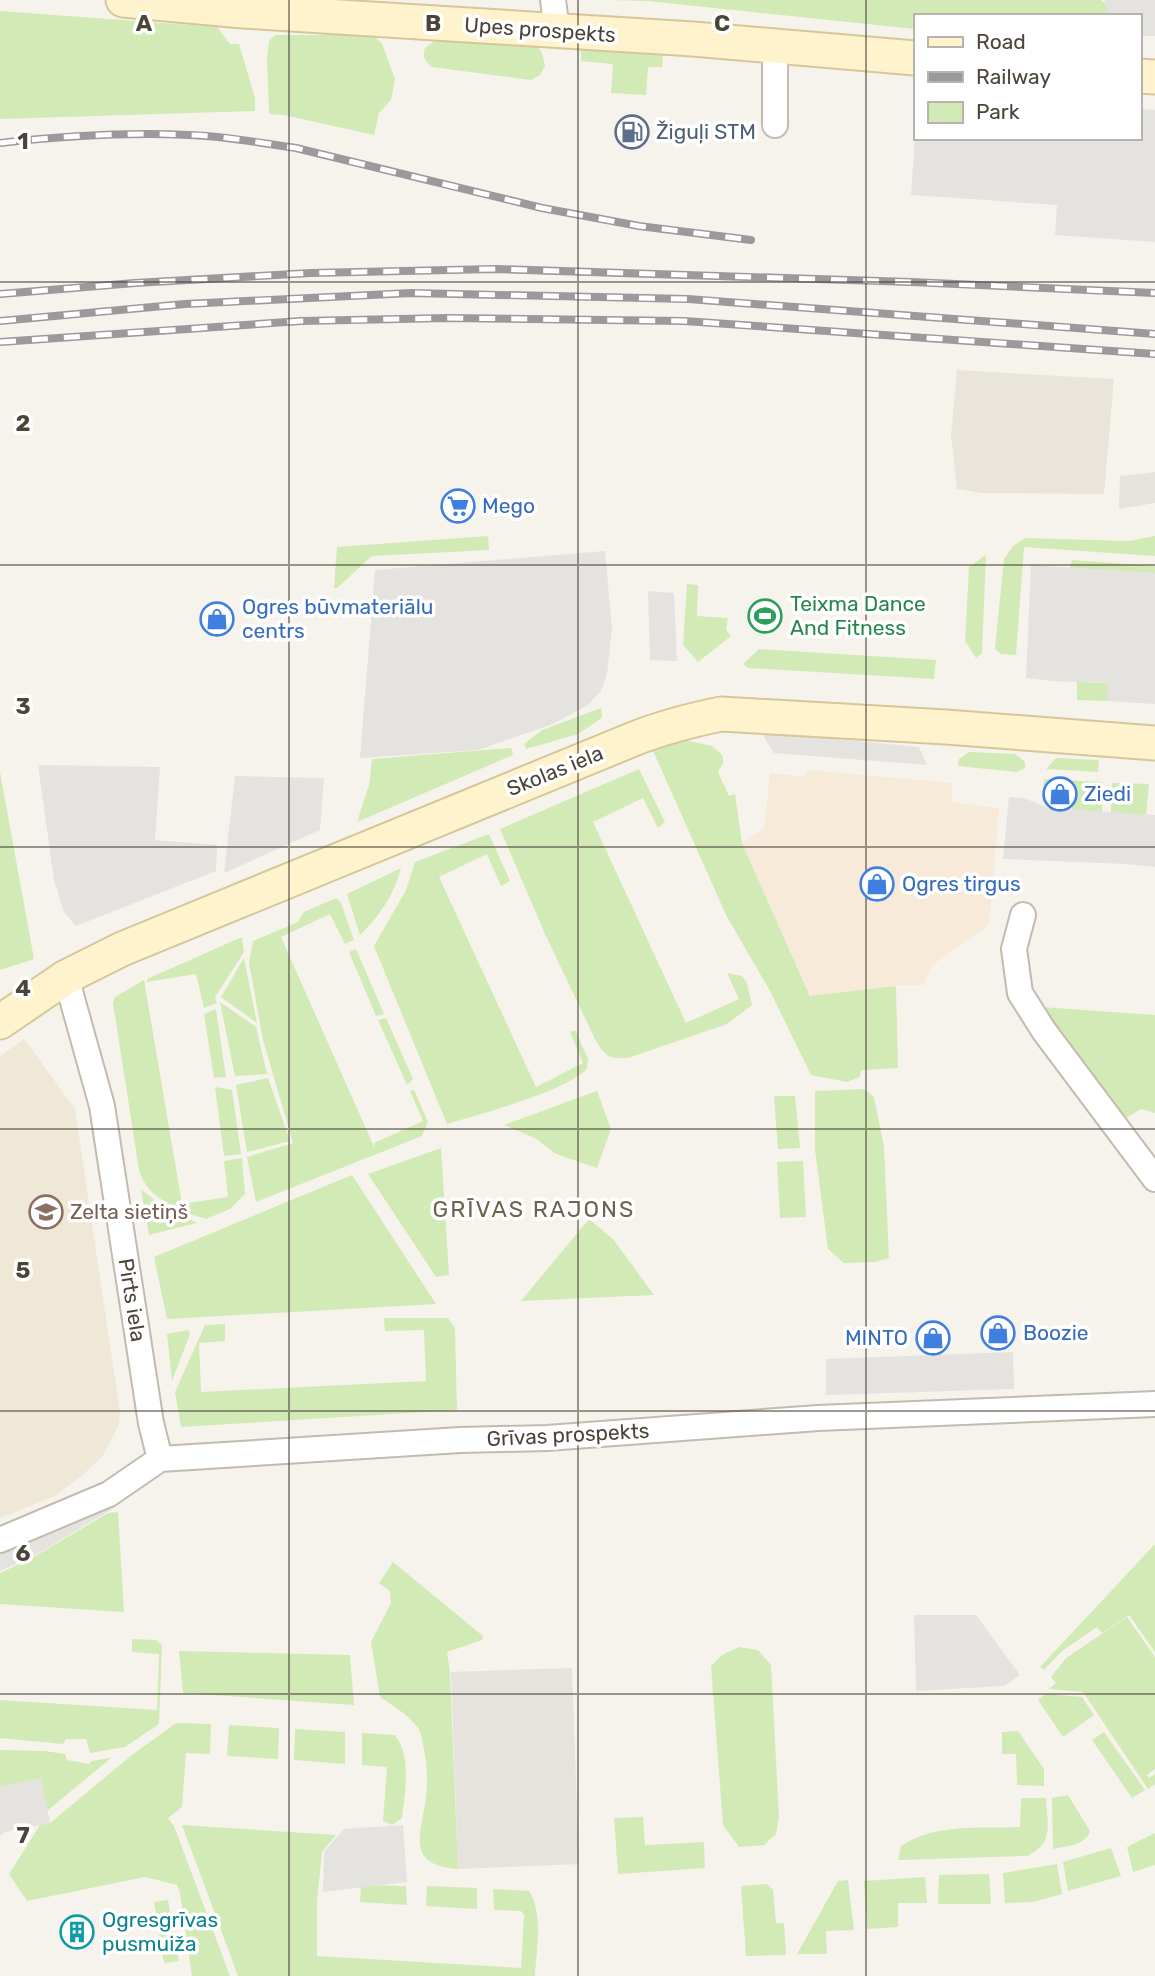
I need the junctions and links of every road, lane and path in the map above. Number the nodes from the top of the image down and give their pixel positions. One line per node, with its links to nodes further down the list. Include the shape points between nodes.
1 (123, 0): 2 (main road, Upes prospekts, via 243,11)
2 (555, 16): 3 (main road, Upes prospekts, via 693,39)
3 (775, 46): 4 (main road, Upes prospekts); 5 (street)
4 (914, 58)
5 (775, 125)
6 (1155, 743): 8 (main road, Skolas iela, via 722,715 693,719 665,726 223,906)
7 (1023, 915): 10 (street, via 1014,948 1020,993)
8 (66, 977): 9 (main road, Skolas iela); 12 (street, Pirts iela, via 102,1106)
9 (0, 1022)
10 (1155, 1179)
11 (1155, 1404): 12 (street, Grīvas prospekts, via 817,1418)
12 (160, 1459): 13 (street, via 108,1494)
13 (0, 1540)

